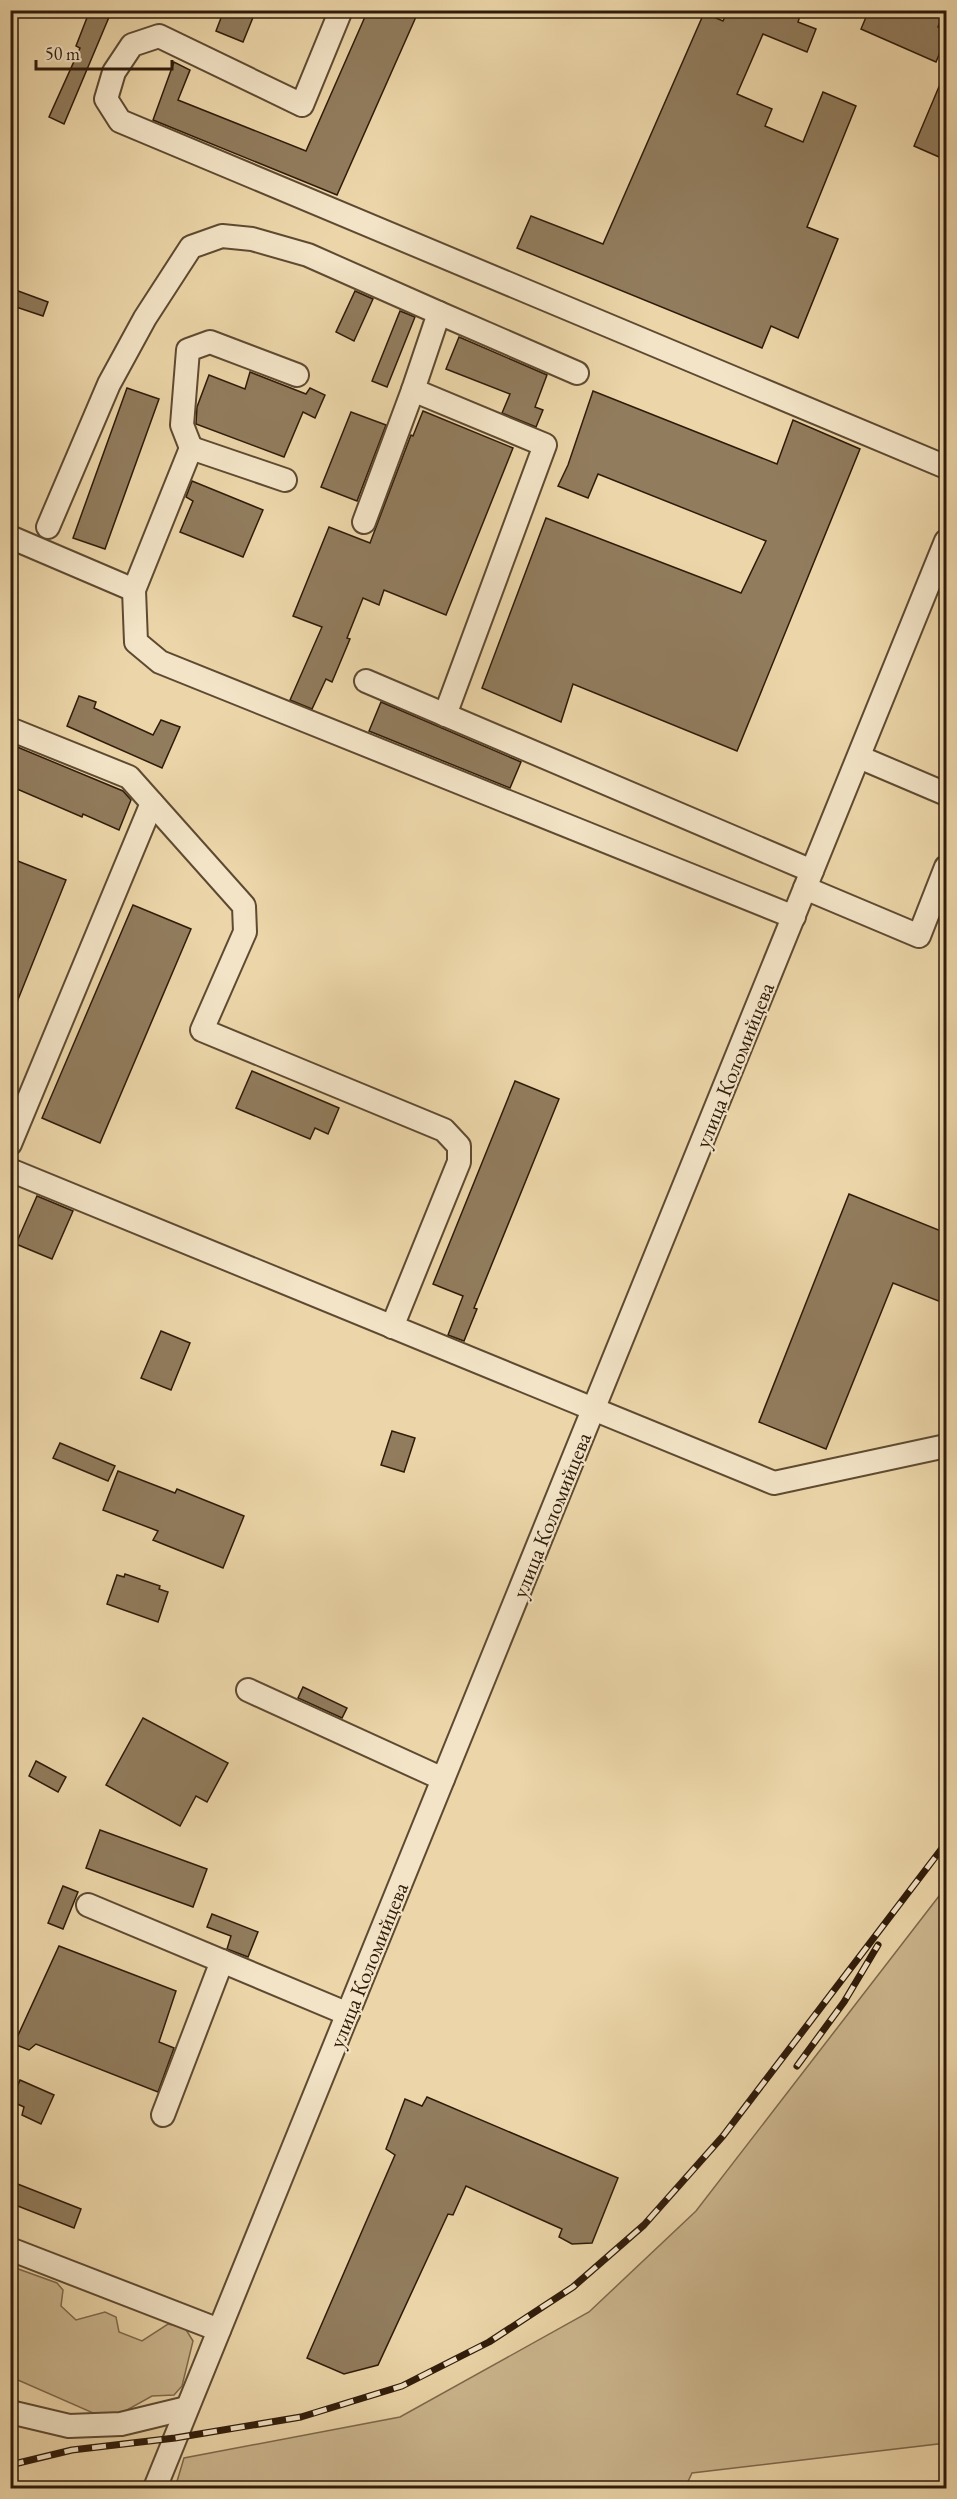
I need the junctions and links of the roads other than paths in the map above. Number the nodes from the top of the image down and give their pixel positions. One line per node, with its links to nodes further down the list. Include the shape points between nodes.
1 (340, 10): 7 (street, via 302,105 159,36 132,45 114,72 106,99 120,121)
2 (439, 313): 3 (street); 5 (street); 10 (street, via 308,255 252,238 222,236 191,247 109,384)
3 (577, 373)
4 (297, 375): 6 (street, via 210,342 188,350 182,424)
5 (413, 390): 9 (street); 15 (street, via 545,445)
6 (191, 448): 8 (street); 13 (street)
7 (946, 466)
8 (285, 480)
9 (364, 522)
10 (48, 527)
11 (10, 537): 13 (street)
12 (946, 541): 17 (street, улица Коломийцева)
13 (134, 590): 22 (street, via 136,642 160,662)
14 (366, 681): 15 (street)
15 (445, 715): 21 (street)
16 (10, 729): 19 (street, via 129,777)
17 (859, 757): 18 (street); 21 (street, улица Коломийцева)
18 (946, 794)
19 (152, 803): 23 (street); 25 (street, via 244,906 245,932 202,1030 444,1130 459,1146 459,1162)
20 (946, 867): 21 (street, via 919,936)
21 (809, 880): 22 (street, улица Коломийцева)
22 (794, 916): 26 (street, улица Коломийцева)
23 (10, 1144)
24 (10, 1170): 25 (street)
25 (392, 1327): 26 (street)
26 (594, 1409): 27 (street, via 774,1483); 29 (street, улица Коломийцева)
27 (946, 1446)
28 (248, 1690): 29 (street)
29 (443, 1779): 32 (street, улица Коломийцева)
30 (88, 1905): 31 (street)
31 (222, 1961): 32 (street); 33 (street)
32 (348, 2014): 35 (street, улица Коломийцева)
33 (163, 2115)
34 (10, 2249): 35 (street)
35 (219, 2330): 36 (street, улица Коломийцева)
36 (187, 2408): 37 (street, via 121,2424 69,2426); 38 (street, улица Коломийцева)
37 (10, 2412)
38 (154, 2488)

